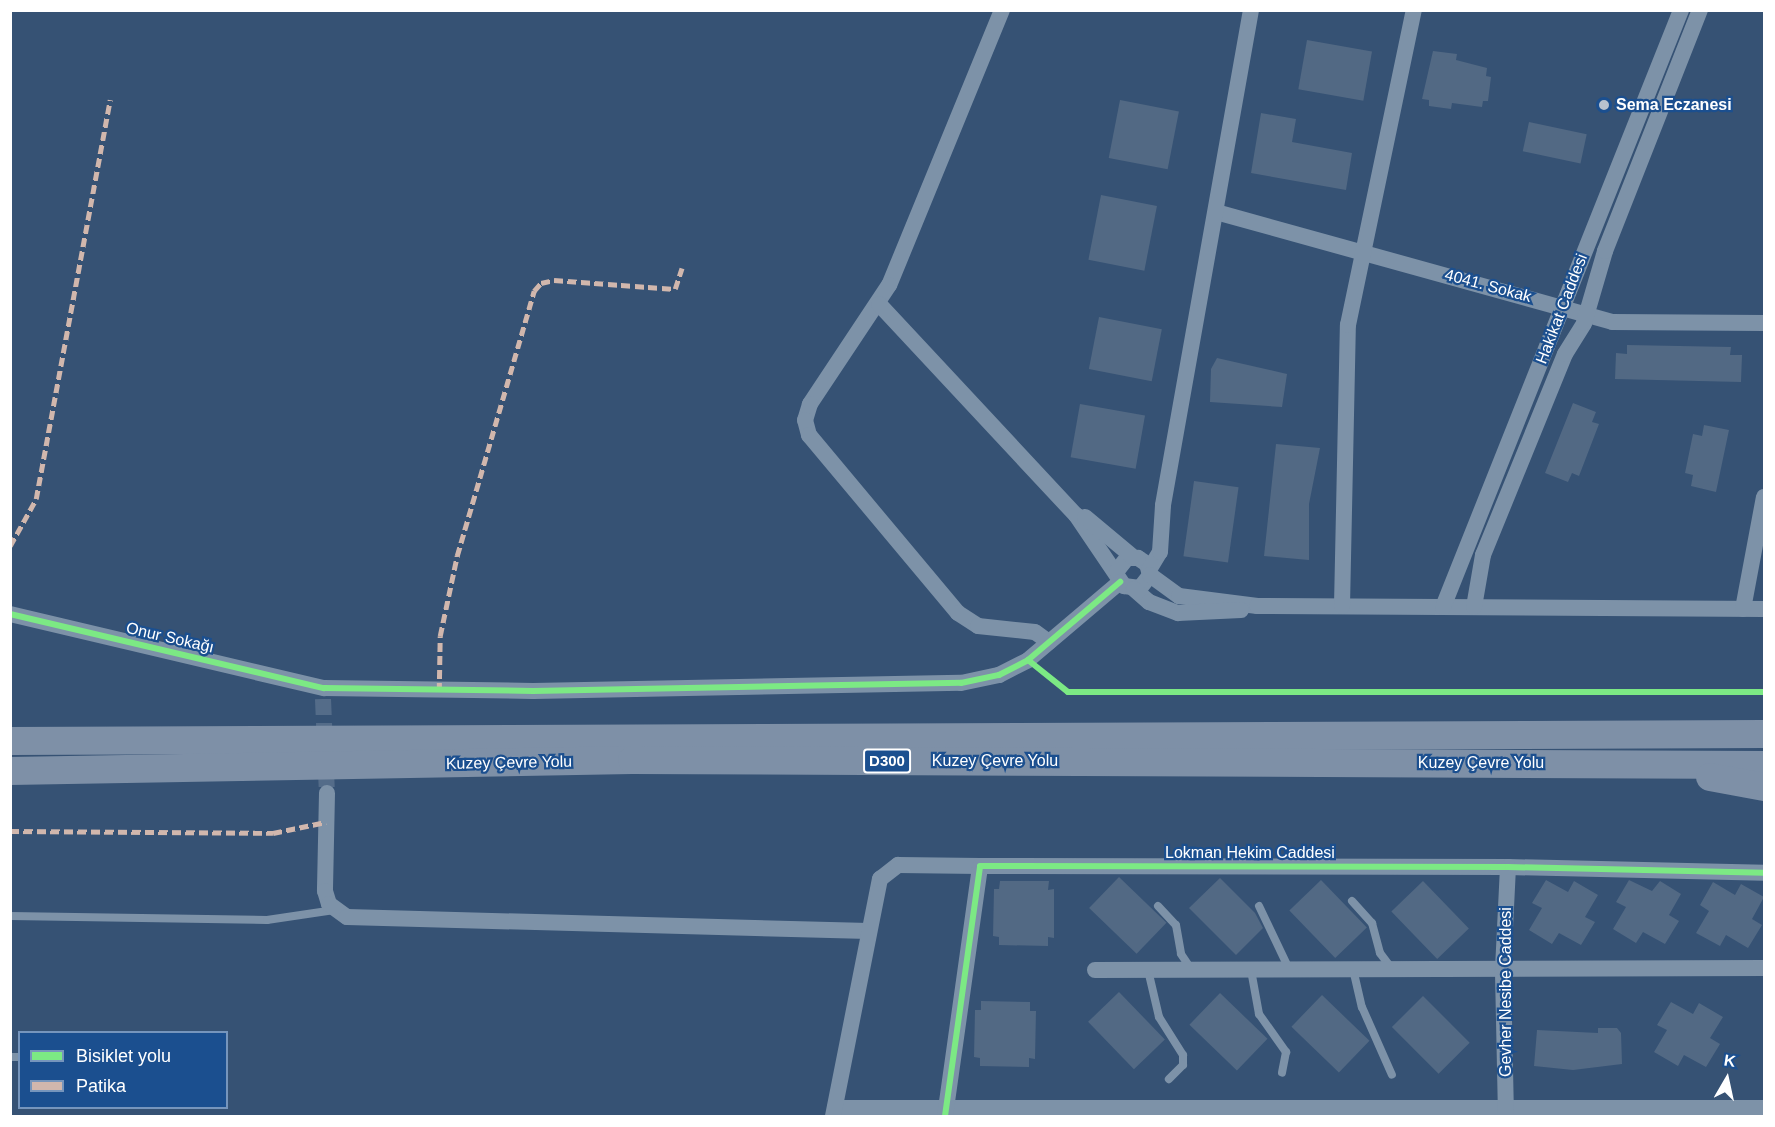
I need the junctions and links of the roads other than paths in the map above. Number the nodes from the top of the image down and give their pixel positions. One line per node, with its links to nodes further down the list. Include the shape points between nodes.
1 (1002, 10): 8 (street)
2 (1251, 10): 6 (street)
3 (1414, 10): 7 (street)
4 (1681, 10): 9 (street, Hakikat Caddesi)
5 (1700, 10): 10 (street, Hakikat Caddesi, via 1605,251)
6 (1216, 212): 7 (street, 4041. Sokak); 14 (street, via 1163,505 1160,552)
7 (1361, 250): 9 (street, 4041. Sokak); 17 (street, via 1348,325)
8 (879, 304): 13 (street); 23 (street, via 810,404 805,420 808,435 958,613 978,626 1035,632)
9 (1560, 306): 10 (street, 4041. Sokak); 18 (street, Hakikat Caddesi)
10 (1587, 314): 11 (street, 4041. Sokak, via 1612,322); 19 (street, Hakikat Caddesi, via 1565,354 1484,555)
11 (1764, 323)
12 (1764, 496): 20 (street)
13 (1076, 515): 14 (street, via 1086,518); 15 (street)
14 (1143, 565): 15 (street, via 1144,585); 15 (street, via 1122,561); 16 (street, via 1179,596)
15 (1124, 581): 16 (street, via 1158,607 1178,613 1238,611); 23 (street, Onur Sokağı)
16 (1257, 606): 17 (street)
17 (1342, 606): 18 (street)
18 (1443, 607): 19 (street)
19 (1474, 607): 20 (street)
20 (1743, 609): 21 (street)
21 (1764, 609)
22 (10, 614): 23 (street, Onur Sokağı, via 324,694 961,683 1013,668)
23 (1049, 642)
24 (1764, 734): 25 (highway, Kuzey Çevre Yolu / D300)
25 (10, 741)
26 (1649, 764): 27 (highway, Kuzey Çevre Yolu / D300); 28 (highway, Kuzey Çevre Yolu / D300, via 632,760); 29 (highway)
27 (1764, 765)
28 (10, 771)
29 (1764, 787)
30 (327, 793): 37 (street, via 325,891)
31 (980, 866): 32 (street, Lokman Hekim Caddesi); 39 (street, Lokman Hekim Caddesi, via 892,867 880,879); 54 (street)
32 (1508, 867): 33 (street, Lokman Hekim Caddesi); 44 (street, Gevher Nesibe Caddesi)
33 (1764, 873)
34 (1352, 901): 43 (lane, via 1371,923 1380,952)
35 (1158, 906): 47 (lane, via 1176,926 1180,954)
36 (1259, 906): 41 (lane)
37 (334, 910): 38 (lane, via 267,920); 39 (street, via 354,918)
38 (10, 916)
39 (869, 932): 53 (street, Lokman Hekim Caddesi)
40 (1764, 968): 44 (street)
41 (1289, 969): 42 (street); 48 (street)
42 (1353, 969): 43 (street); 50 (lane, via 1362,1006 1379,1036)
43 (1392, 969): 44 (street)
44 (1503, 969): 56 (street, Gevher Nesibe Caddesi)
45 (1095, 970): 46 (street)
46 (1148, 970): 47 (street); 51 (lane, via 1159,1017 1183,1055 1183,1065)
47 (1191, 970): 48 (street)
48 (1251, 970): 49 (lane, via 1259,1014 1286,1052)
49 (1282, 1073)
50 (1392, 1075)
51 (1169, 1079)
52 (1760, 1111): 57 (street)
53 (834, 1112): 54 (street)
54 (945, 1112): 55 (street)
55 (1330, 1112): 56 (street)
56 (1506, 1112): 57 (street)
57 (1665, 1112)

